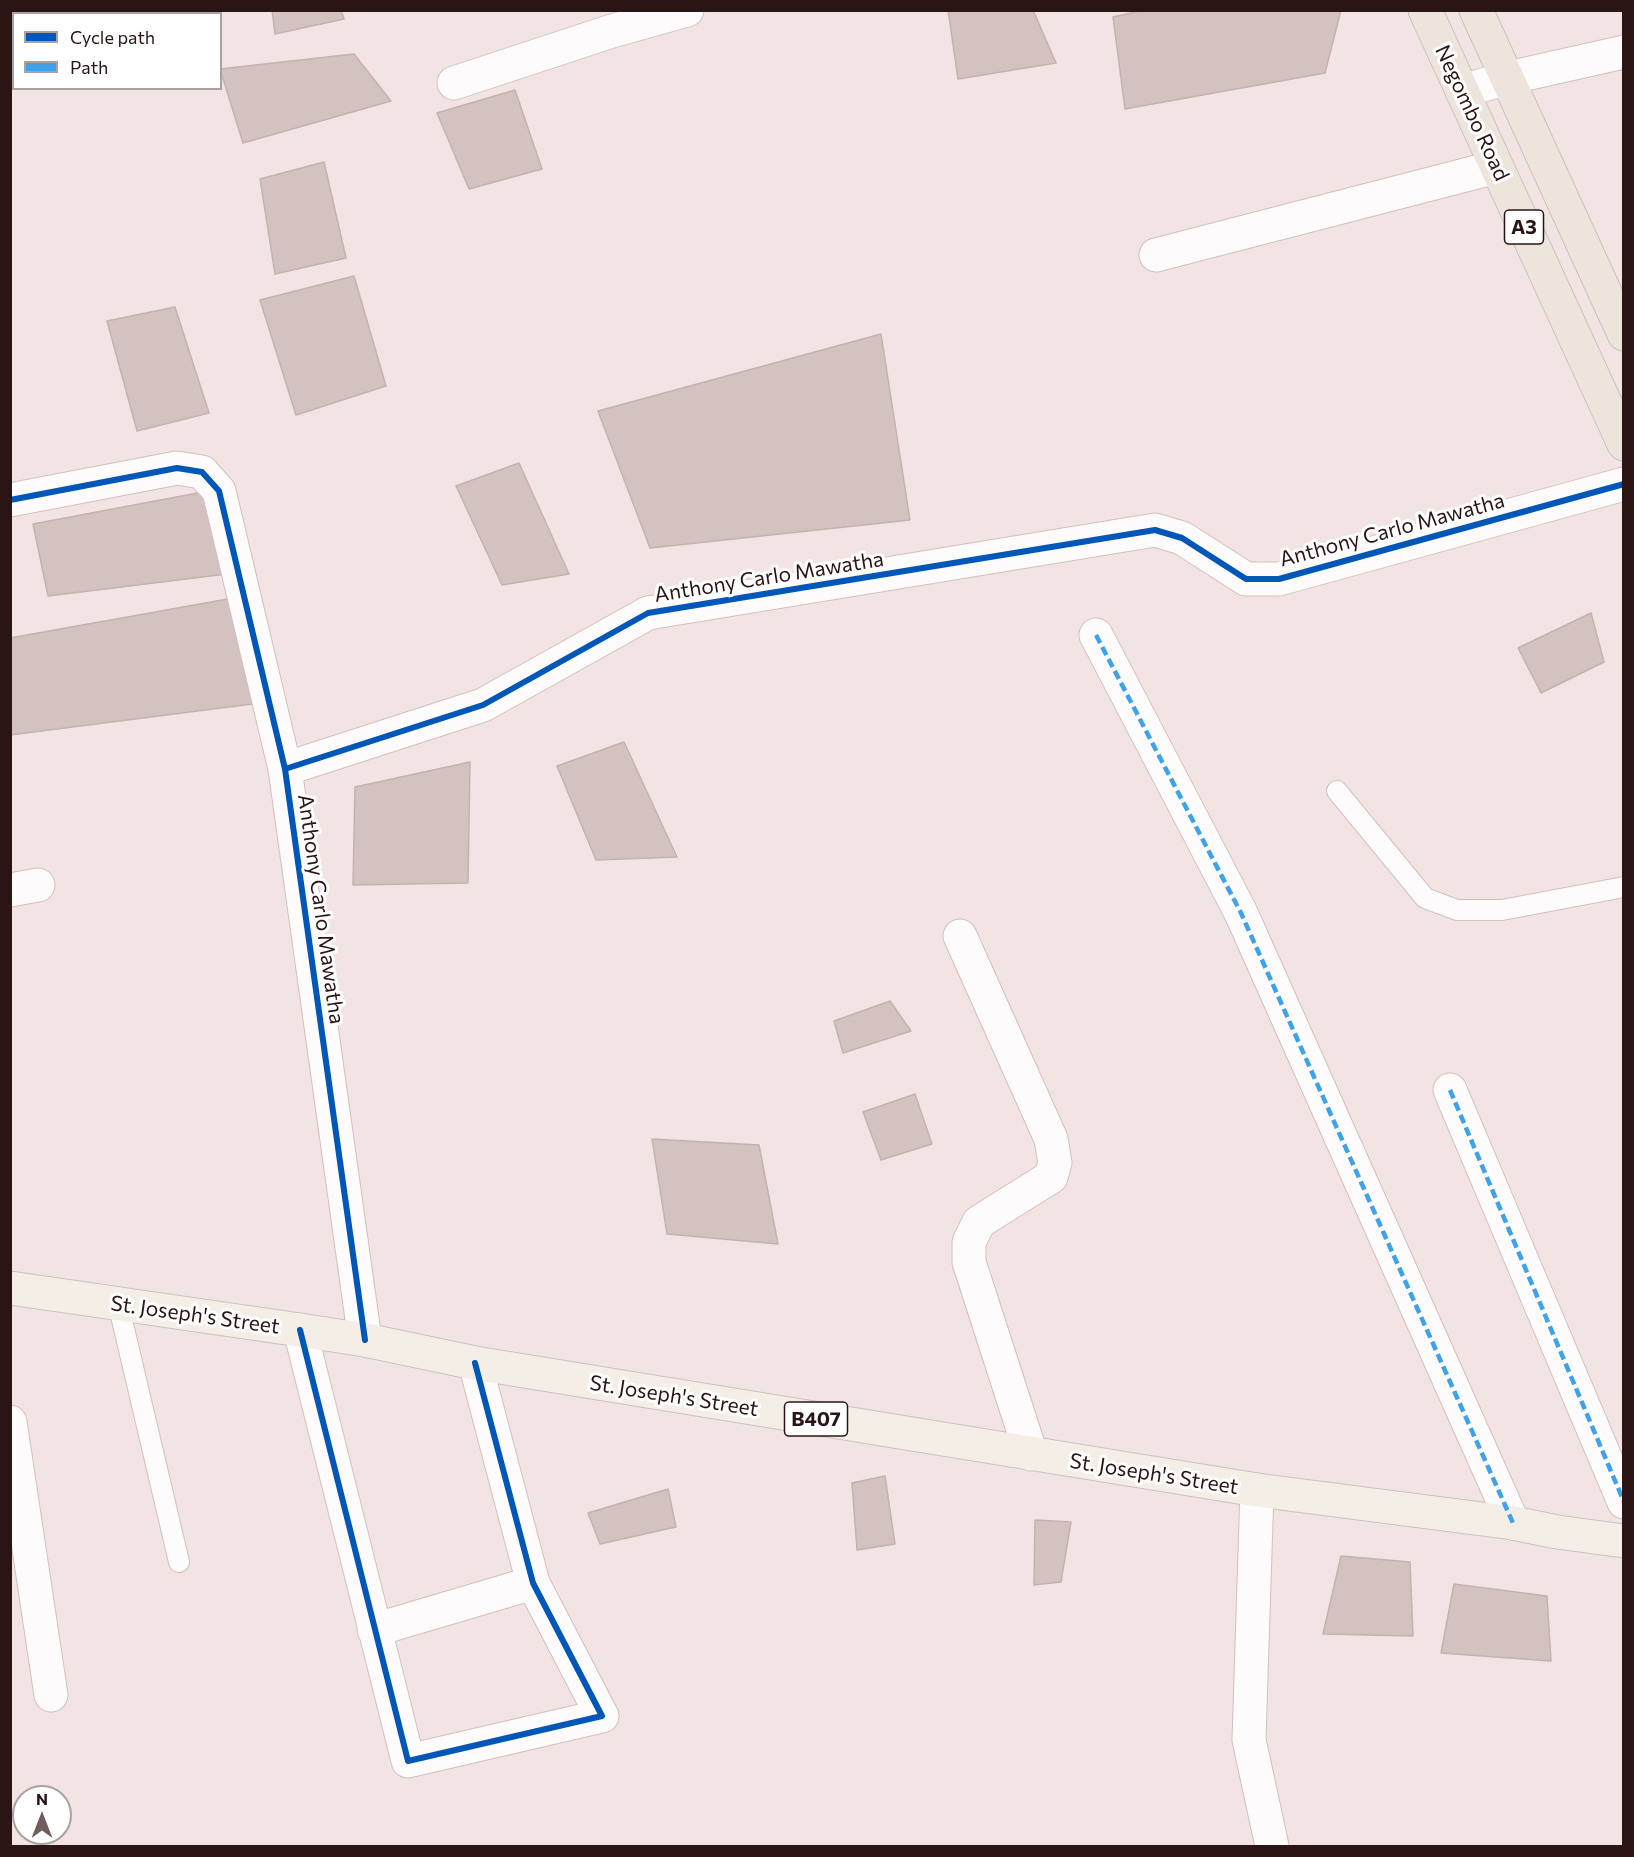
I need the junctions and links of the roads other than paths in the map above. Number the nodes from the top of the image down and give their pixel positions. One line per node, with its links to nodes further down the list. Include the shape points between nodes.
1 (687, 10): 4 (street)
2 (1425, 10): 8 (highway, Negombo Road / A3)
3 (1476, 10): 6 (highway, A3)
4 (609, 21): 7 (street)
5 (1623, 52): 6 (street)
6 (1508, 78): 8 (street); 11 (highway, A3)
7 (454, 83)
8 (1462, 91): 9 (highway, Negombo Road / A3)
9 (1497, 167): 10 (street); 12 (highway, Negombo Road / A3)
10 (1156, 255)
11 (1621, 323)
12 (1623, 444)
13 (1623, 484): 16 (street, Anthony Carlo Mawatha, via 1279,579 1246,579 1182,537 1155,530 648,613 483,705)
14 (10, 500): 16 (street, via 177,468 202,472 219,491)
15 (1096, 636): 30 (street, via 1240,913)
16 (285, 769): 24 (street, Anthony Carlo Mawatha)
17 (1337, 791): 18 (lane, via 1425,898 1456,910 1502,910)
18 (1623, 887)
19 (960, 936): 27 (street, via 1051,1139 1055,1163 1051,1177 979,1222 969,1242 969,1262)
20 (1450, 1090): 29 (street)
21 (10, 1288): 22 (main road, St. Joseph's Street / B407)
22 (118, 1304): 23 (main road, St. Joseph's Street / B407); 32 (lane)
23 (300, 1330): 24 (main road, St. Joseph's Street / B407); 34 (street)
24 (365, 1341): 25 (main road, St. Joseph's Street / B407)
25 (475, 1363): 27 (main road, St. Joseph's Street / B407); 33 (street)
26 (10, 1422): 35 (street)
27 (1031, 1454): 28 (main road, St. Joseph's Street / B407)
28 (1257, 1490): 30 (main road, St. Joseph's Street / B407); 36 (street, via 1249,1740)
29 (1623, 1502)
30 (1513, 1523): 31 (main road, St. Joseph's Street / B407)
31 (1623, 1541)
32 (179, 1562)
33 (533, 1583): 34 (street); 34 (street, via 602,1716 408,1761)
34 (374, 1630)
35 (51, 1695)
36 (1272, 1846)

